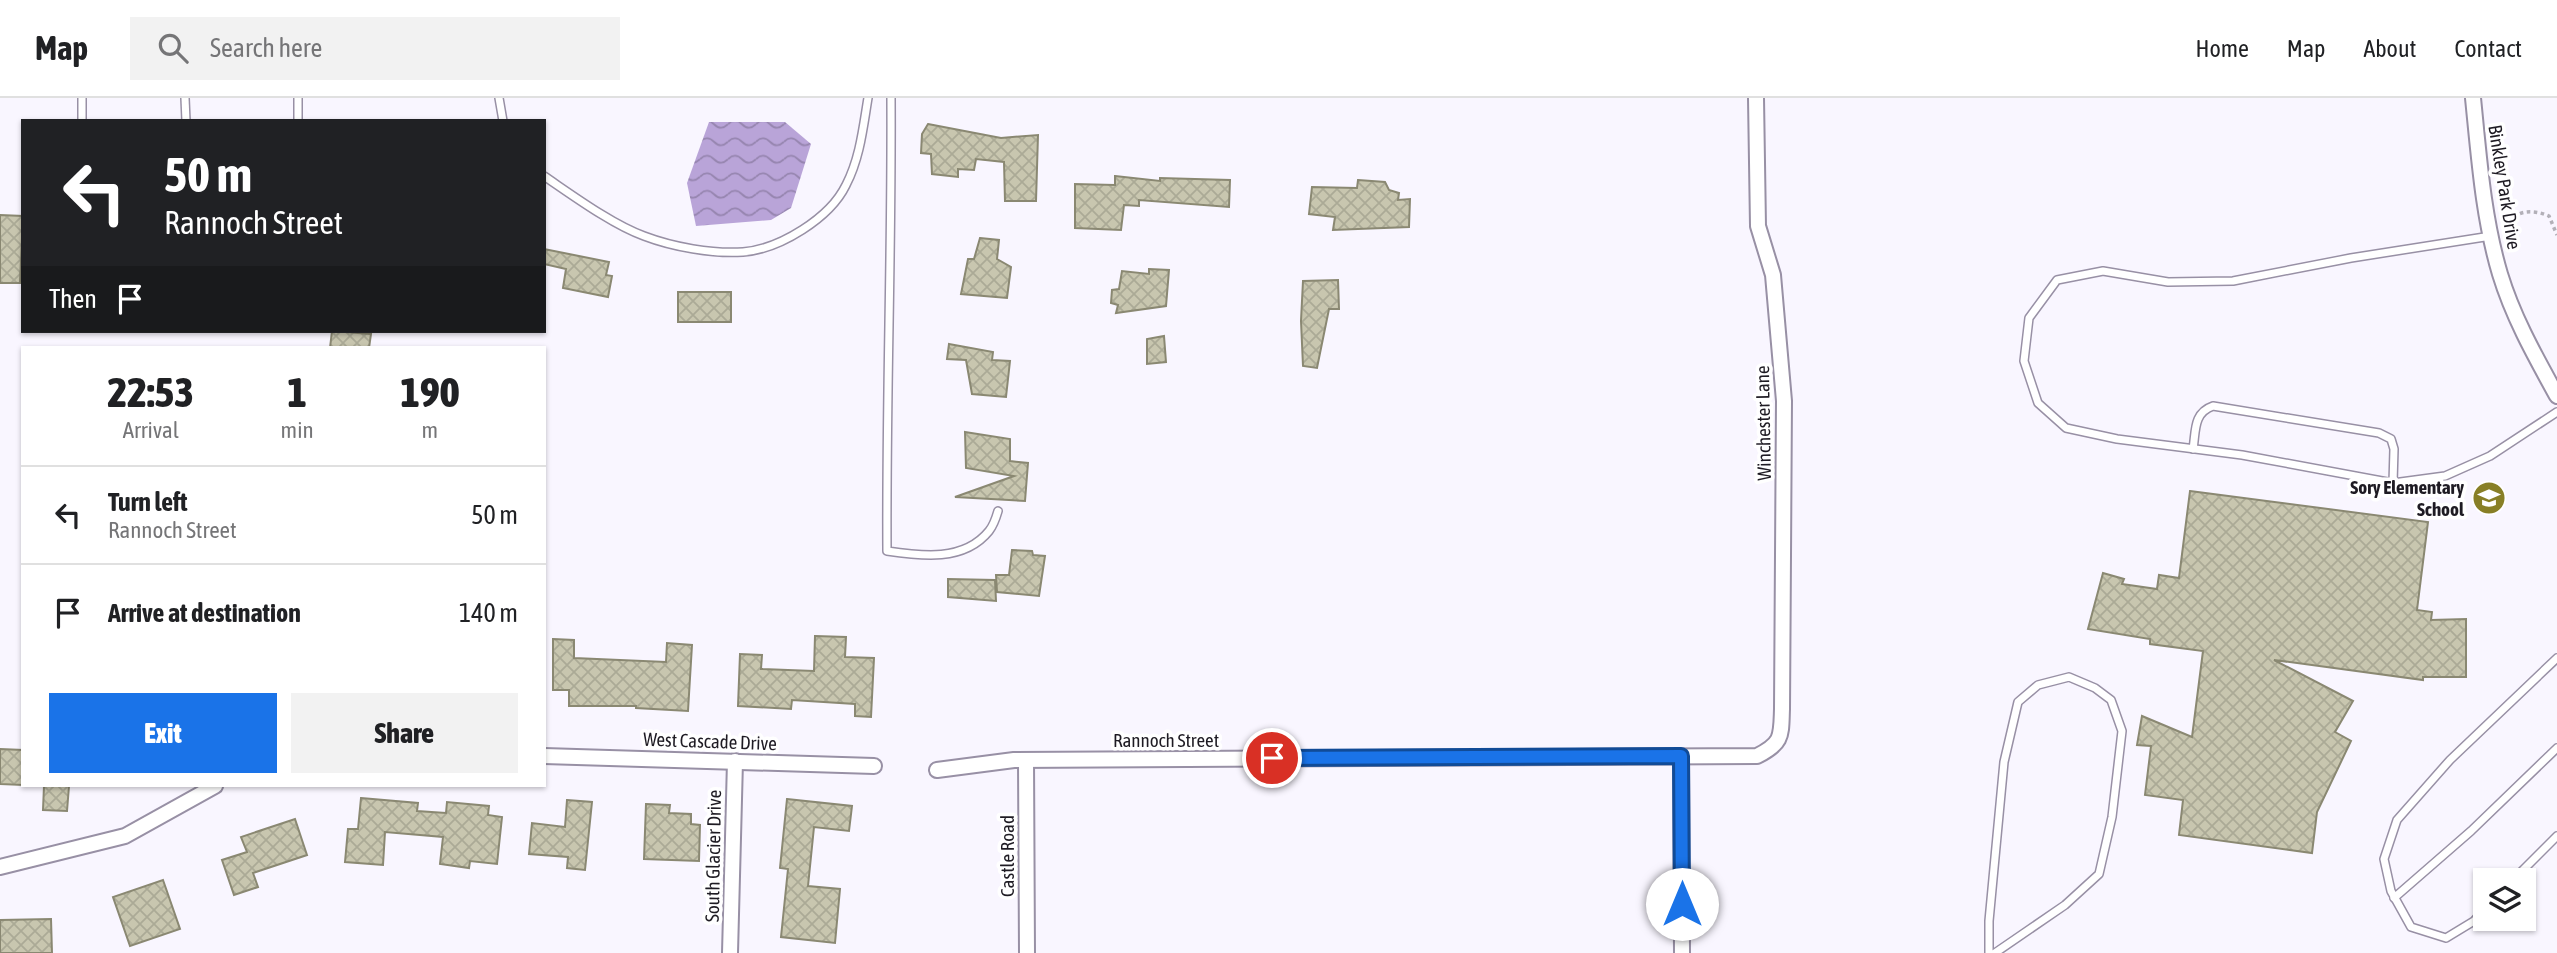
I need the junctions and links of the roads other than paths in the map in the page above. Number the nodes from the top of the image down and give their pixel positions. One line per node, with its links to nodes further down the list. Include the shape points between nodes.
1 (82, 98): 9 (lane)
2 (185, 98): 10 (lane)
3 (298, 98): 11 (lane)
4 (499, 98): 12 (lane)
5 (868, 98): 13 (lane, via 859,154 846,187 824,217 787,239 744,252 681,247 641,236)
6 (891, 98): 19 (lane, via 887,551 952,554 990,530)
7 (1756, 98): 21 (street, Winchester Lane, via 1758,226 1773,275 1784,401 1782,721)
8 (2473, 98): 14 (street, Binkley Park Drive)
9 (82, 119)
10 (186, 119)
11 (298, 119)
12 (503, 119)
13 (546, 177)
14 (2492, 236): 15 (street, Binkley Park Drive, via 2500,274 2526,340); 17 (lane, via 2234,281 2168,282 2103,271 2057,280 2029,318 2024,361 2038,403 2066,428)
15 (2557, 396)
16 (2557, 412): 18 (lane, via 2490,456 2445,476)
17 (2193, 449): 18 (lane); 18 (lane, via 2197,418 2213,406 2379,433 2391,439 2394,449)
18 (2393, 483)
19 (998, 511)
20 (2557, 658): 33 (lane, via 2450,760 2397,820 2384,859)
21 (1773, 748): 24 (street, Rannoch Street, via 1757,756)
22 (2557, 748): 33 (lane)
23 (546, 756): 26 (street, West Cascade Drive)
24 (1681, 756): 25 (street, Rannoch Street); 37 (street)
25 (1026, 760): 28 (street, Rannoch Street); 36 (street, Castle Road)
26 (735, 761): 27 (street, West Cascade Drive); 35 (street, South Glacier Drive)
27 (874, 766)
28 (937, 769)
29 (213, 787): 31 (street, via 125,836)
30 (2557, 836): 32 (lane)
31 (0, 867)
32 (2525, 868)
33 (2395, 898): 34 (lane, via 2412,927 2446,938)
34 (2473, 921)
35 (730, 953)
36 (1027, 953)
37 (1682, 953)
38 (1989, 953): 39 (lane, via 2004,762 2018,702 2038,685 2069,677 2112,700 2122,731 2112,817 2099,874 2065,905)
39 (1995, 953)

